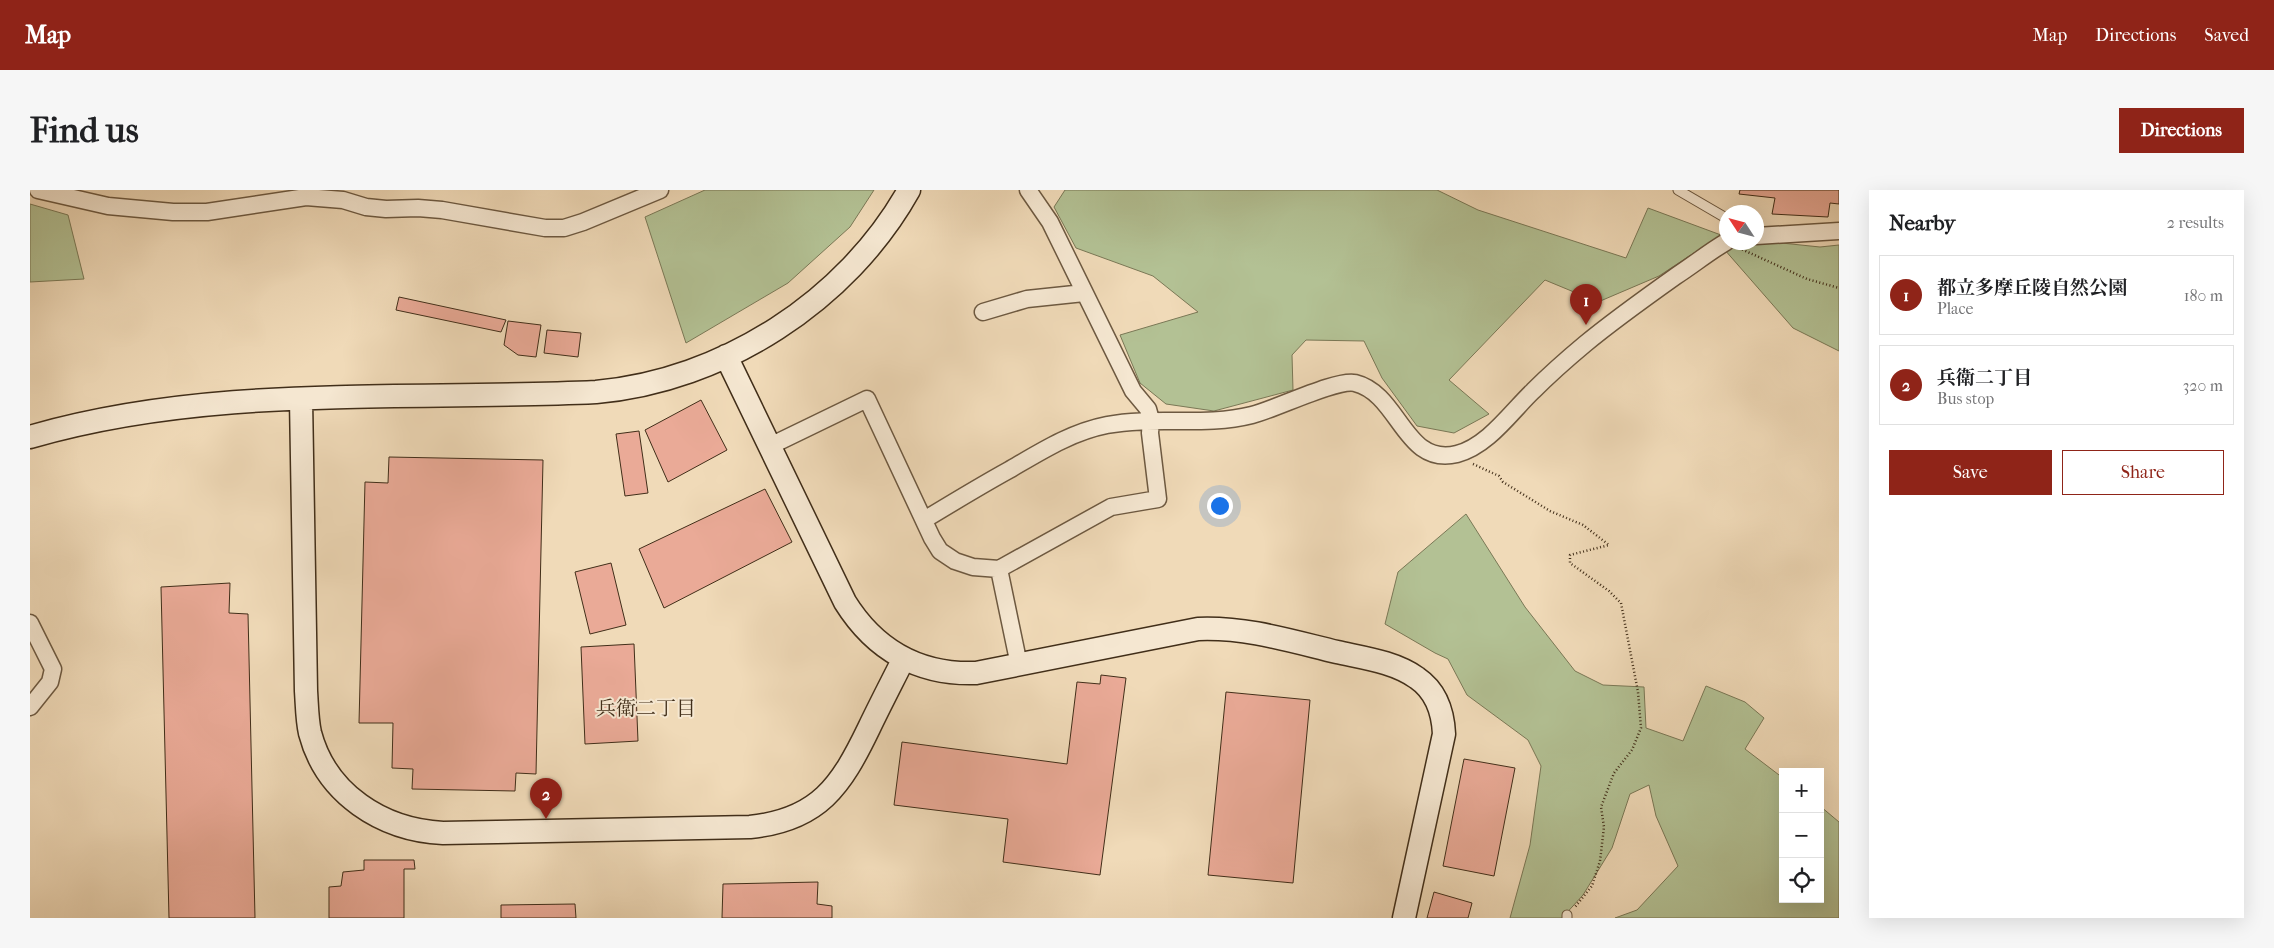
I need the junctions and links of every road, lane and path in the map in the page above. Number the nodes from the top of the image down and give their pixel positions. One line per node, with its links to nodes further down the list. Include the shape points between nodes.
1 (38, 190): 2 (street, via 108,206 173,212 207,212 306,197 343,200 386,209 442,210 545,228 564,228 583,222)
2 (660, 190)
3 (909, 190): 14 (street, via 872,244 834,284 790,319)
4 (1028, 190): 12 (street, via 1050,222)
5 (1678, 190): 6 (lane)
6 (1719, 214)
7 (1839, 231): 8 (street)
8 (1764, 235)
9 (1722, 250): 19 (street, via 1634,306 1585,344 1492,432)
10 (1744, 250): 11 (path, via 1807,279)
11 (1839, 288)
12 (1084, 293): 13 (street, via 1026,299); 16 (street)
13 (983, 312)
14 (726, 356): 15 (street, via 668,378 612,390); 18 (street)
15 (301, 399): 17 (street, via 148,411); 23 (street, via 306,691 310,732 332,779 359,804 389,822 424,832 443,833 750,827 787,820 804,813 840,781)
16 (1151, 420): 19 (street, via 1224,420 1252,415 1339,384 1355,383 1384,402 1421,448 1431,454 1446,456); 20 (street, via 1105,425 1054,443); 21 (street, via 1158,499 1111,507)
17 (30, 437)
18 (770, 446): 20 (street, via 867,399); 23 (street, via 849,609 862,627)
19 (1461, 453): 26 (path, via 1463,460 1499,476 1503,482 1550,511 1583,525 1609,545 1570,555 1570,563 1621,603 1638,692 1640,728 1632,750 1614,773 1602,808 1604,827 1600,861 1592,886)
20 (924, 520): 21 (street, via 940,551 955,561 974,567)
21 (999, 569): 24 (street)
22 (30, 623): 25 (street, via 54,669 50,682)
23 (903, 660): 24 (street, via 961,674)
24 (1019, 665): 27 (street, via 1215,628 1275,636 1390,665 1417,678 1431,690 1437,702 1444,722 1444,734)
25 (30, 707)
26 (1567, 917)
27 (1404, 918)

